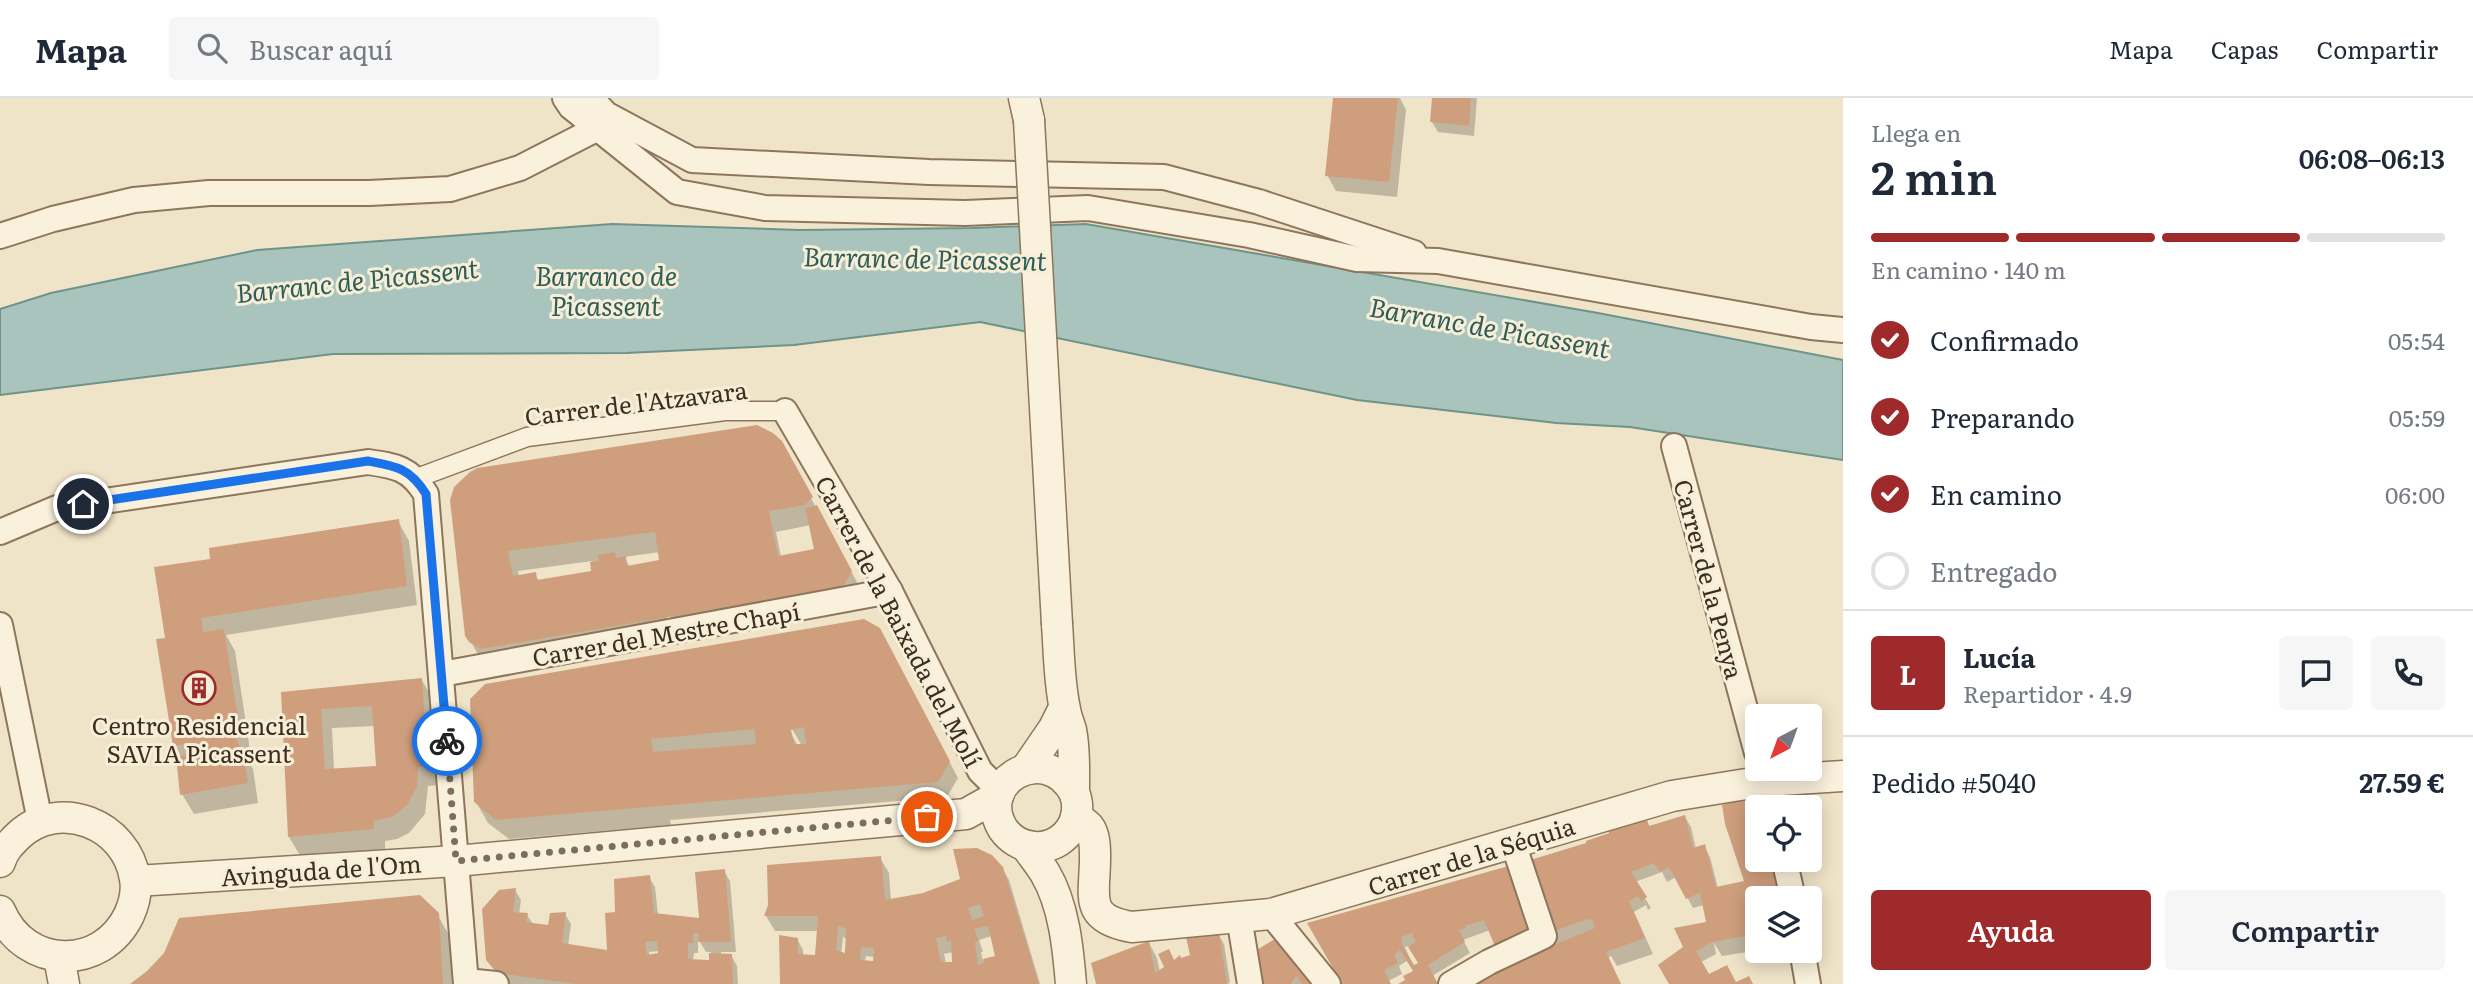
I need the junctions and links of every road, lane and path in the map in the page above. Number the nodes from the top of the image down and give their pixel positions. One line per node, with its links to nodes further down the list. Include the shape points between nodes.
1 (565, 98): 4 (street)
2 (591, 98): 6 (street, via 606,114 692,160 1164,177 1259,202)
3 (1029, 105): 15 (street, bridge)
4 (598, 128): 5 (street, via 520,167 450,190 209,193 134,200); 6 (street, via 677,192 765,208 965,213 1088,208 1249,234 1357,258)
5 (0, 236)
6 (1438, 261): 7 (street)
7 (1843, 330)
8 (785, 411): 10 (street, Carrer de l'Atzavara, via 724,411 527,437); 12 (street, Carrer de la Baixada del Molí)
9 (1674, 446): 16 (street, Carrer de la Penya)
10 (416, 478): 11 (street, via 394,466 368,461 57,508); 14 (street, via 426,494)
11 (0, 532)
12 (890, 591): 14 (street, Carrer del Mestre Chapí); 21 (street, Carrer de la Baixada del Molí, via 980,771)
13 (0, 625): 24 (street)
14 (442, 674): 27 (street)
15 (1064, 708): 17 (street); 22 (street, via 1071,731)
16 (1745, 710)
17 (1026, 769): 21 (street, via 1006,781); 22 (street, via 1038,767 1060,774)
18 (1822, 776): 19 (street, Carrer de la Séquia)
19 (1843, 776)
20 (1745, 781): 25 (street, Carrer de la Séquia, via 1672,796)
21 (999, 794): 23 (street, Avinguda de l'Om); 26 (street, via 996,811)
22 (1075, 805): 26 (street, via 1071,829 1063,838); 32 (street, Carrer de la Séquia, via 1090,827 1095,845 1095,905 1101,916 1132,927)
23 (966, 814): 26 (street, Avinguda de l'Om); 27 (street, Avinguda de l'Om)
24 (40, 821): 28 (street, via 8,846); 29 (street, via 67,816 91,821 113,835 128,854)
25 (1513, 843): 31 (street, Carrer de la Séquia); 40 (street, via 1544,936)
26 (1031, 849): 37 (street, via 1058,904)
27 (456, 861): 29 (street, Avinguda de l'Om); 35 (street)
28 (0, 862)
29 (136, 881): 34 (street, via 134,905 123,928)
30 (0, 912): 34 (street, via 20,941)
31 (1271, 914): 32 (street, Carrer de la Séquia); 39 (street)
32 (1239, 917): 38 (street)
33 (1804, 963): 41 (street)
34 (62, 970)
35 (466, 982): 36 (street)
36 (496, 984)
37 (1071, 984)
38 (1250, 984)
39 (1328, 984)
40 (1451, 984)
41 (1808, 984)

